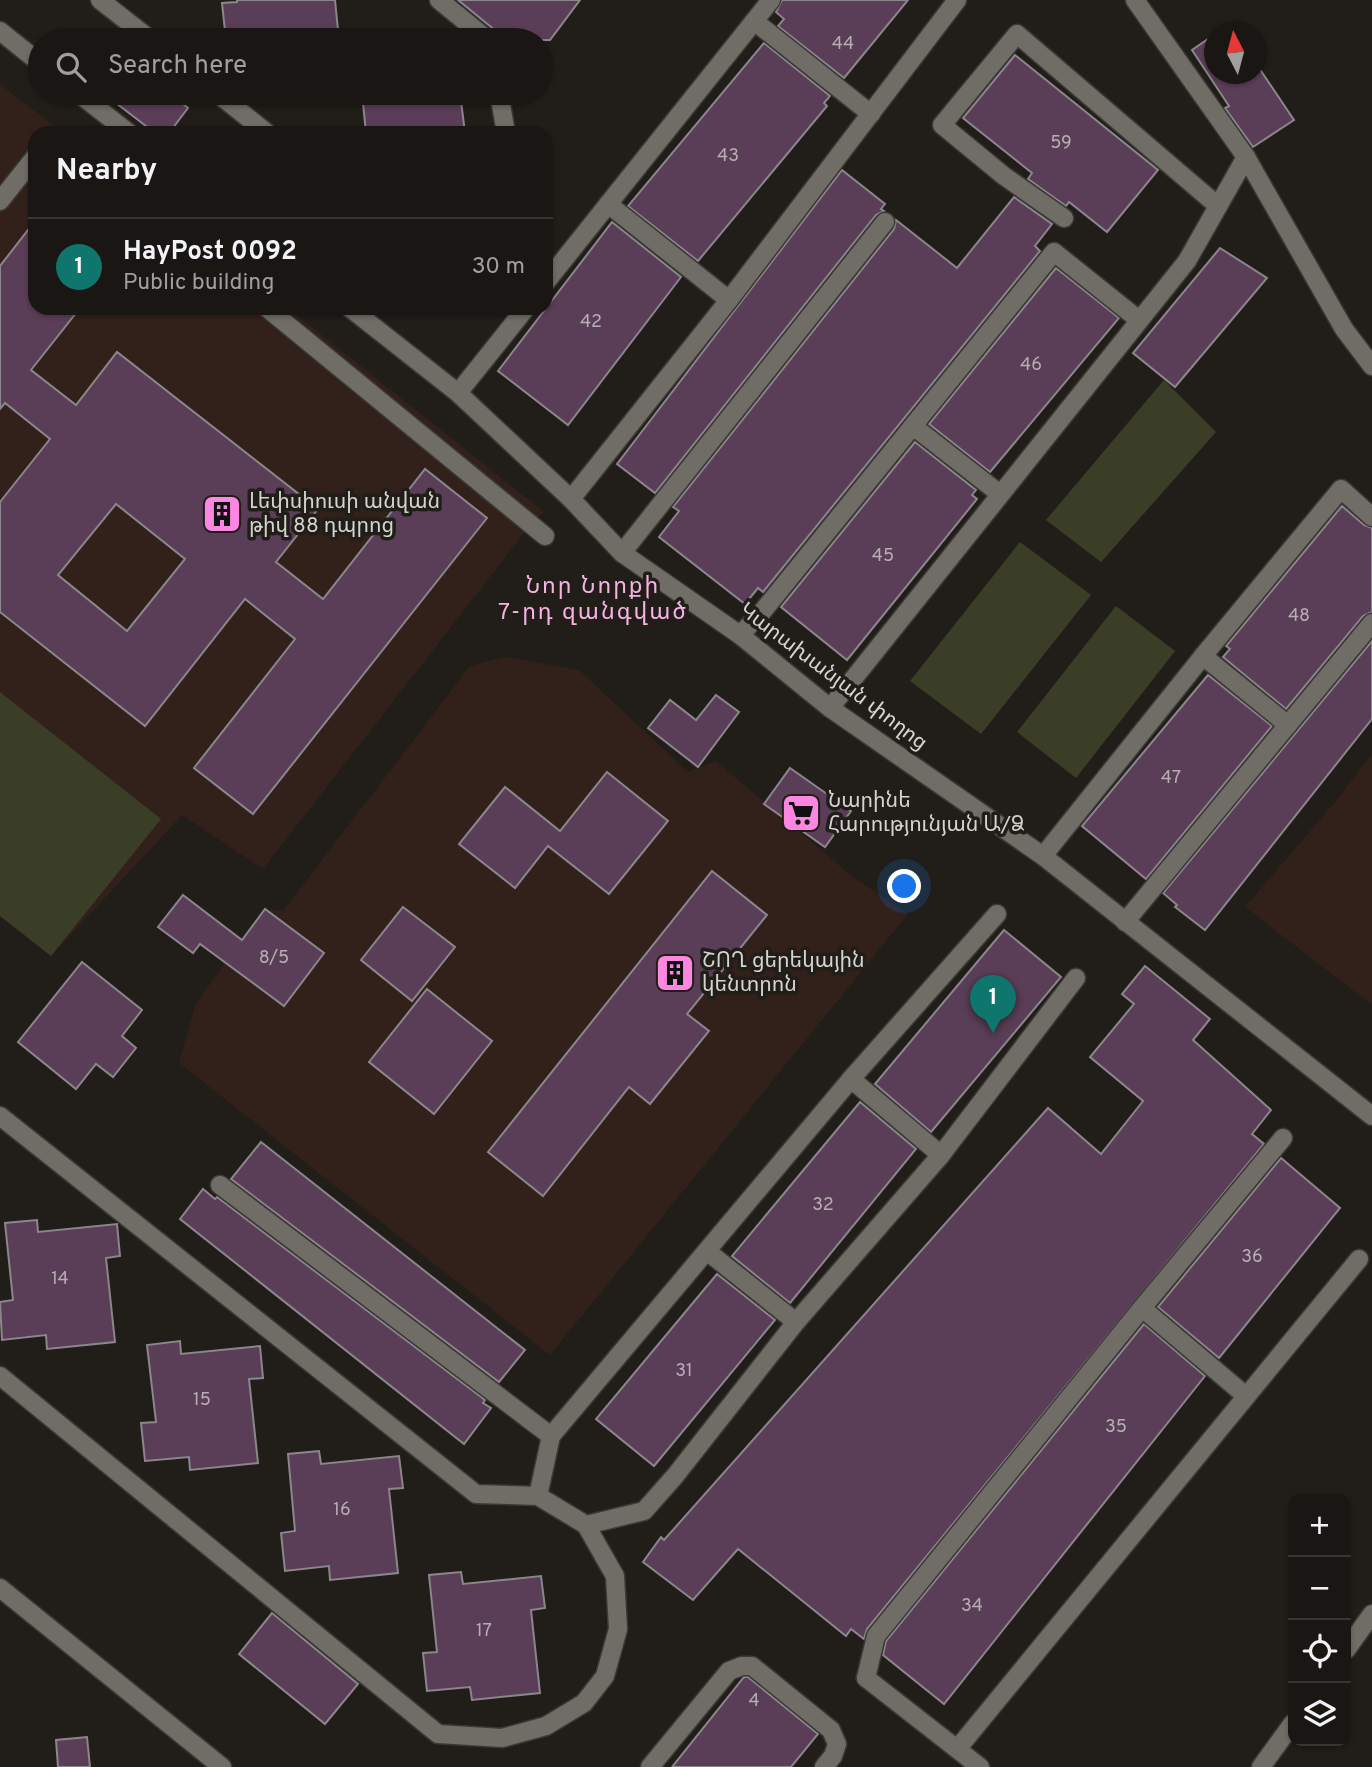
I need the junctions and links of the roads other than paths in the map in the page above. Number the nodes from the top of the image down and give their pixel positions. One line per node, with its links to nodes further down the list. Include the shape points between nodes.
1 (100, 0): 7 (street)
2 (439, 0): 8 (street)
3 (771, 0): 6 (street)
4 (957, 0): 14 (street)
5 (1135, 0): 18 (street)
6 (754, 21): 14 (street); 21 (street)
7 (136, 28)
8 (473, 28)
9 (0, 32): 10 (street)
10 (28, 54)
11 (93, 105): 15 (street)
12 (232, 105): 16 (street)
13 (501, 105): 17 (street)
14 (871, 114): 26 (street)
15 (120, 126)
16 (258, 126)
17 (505, 126)
18 (1246, 157): 22 (street); 31 (street, via 1344,329)
19 (28, 166): 20 (street)
20 (0, 201)
21 (608, 204): 25 (street); 26 (street)
22 (1218, 206): 23 (street, via 1017,34 942,125); 30 (street, via 1187,261)
23 (1064, 218)
24 (885, 222): 38 (street)
25 (553, 273)
26 (729, 300): 35 (street)
27 (276, 315): 37 (street)
28 (359, 315): 32 (street, Կարախանյան փողոց)
29 (520, 315): 32 (street)
30 (1139, 320): 33 (street, via 1054,252); 34 (street)
31 (1372, 366)
32 (458, 393): 35 (street, Կարախանյան փողոց)
33 (914, 426): 34 (street); 40 (street)
34 (1000, 494): 42 (street)
35 (571, 499): 38 (street, Կարախանյան փողոց)
36 (1372, 517): 41 (street, via 1341,489)
37 (545, 536)
38 (622, 552): 40 (street, Կարախանյան փողոց)
39 (1372, 623): 43 (street)
40 (740, 635): 42 (street, Կարախանյան փողոց)
41 (1203, 656): 43 (street); 44 (street)
42 (830, 708): 44 (street, Կարախանյան փողոց)
43 (1288, 725): 46 (street)
44 (1043, 856): 46 (street, Կարախանյան փողոց)
45 (997, 914): 48 (street)
46 (1125, 922): 49 (street, Կարախանյան փողոց)
47 (1076, 978): 52 (street)
48 (851, 1079): 52 (street); 54 (street)
49 (1372, 1115)
50 (0, 1116): 61 (street, via 476,1494)
51 (1283, 1138): 56 (street)
52 (942, 1155): 57 (street)
53 (220, 1185): 60 (street)
54 (708, 1252): 57 (street); 60 (street)
55 (1359, 1259): 59 (street)
56 (1142, 1308): 59 (street); 67 (street, via 876,1636 866,1678)
57 (796, 1322): 62 (street, via 644,1511)
58 (0, 1376): 62 (street, via 438,1734 502,1738 546,1726 584,1703 605,1676 618,1629 615,1576)
59 (1246, 1396): 67 (street)
60 (551, 1436): 61 (street)
61 (538, 1496): 62 (street)
62 (586, 1525)
63 (0, 1588): 68 (street)
64 (1372, 1614): 65 (street)
65 (1351, 1643)
66 (1288, 1730): 72 (street)
67 (958, 1748): 71 (street)
68 (222, 1767)
69 (650, 1767): 70 (street, via 729,1671 752,1666 831,1730 837,1744)
70 (824, 1767)
71 (980, 1767)
72 (1261, 1767)

